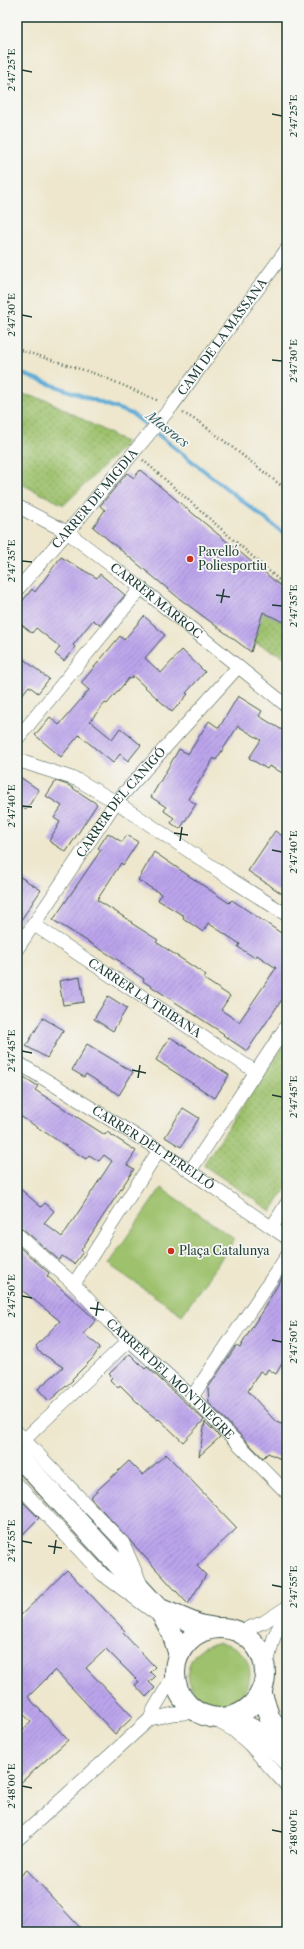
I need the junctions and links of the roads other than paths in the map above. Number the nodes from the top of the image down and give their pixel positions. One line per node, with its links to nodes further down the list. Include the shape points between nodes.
1 (287, 249): 2 (street, CAMÍ DE LA MASSANA)
2 (172, 406): 4 (street, CARRER DE MIGDIA)
3 (17, 506): 4 (street, CARRER MARROC)
4 (67, 532): 5 (street, CARRER MARROC); 6 (street, CARRER DE MIGDIA)
5 (141, 588): 7 (street, CARRER MARROC); 9 (street)
6 (17, 590)
7 (238, 667): 8 (street, CARRER MARROC); 11 (street, CARRER DEL CANIGÓ)
8 (287, 706)
9 (17, 740)
10 (17, 760): 11 (street, via 78,780)
11 (116, 802): 12 (street); 13 (street, CARRER DEL CANIGÓ)
12 (287, 915)
13 (33, 924): 14 (street, CARRER DEL CANIGÓ); 17 (street, CARRER LA TRIBANA)
14 (17, 949)
15 (287, 1025): 17 (street)
16 (17, 1062): 18 (street, CARRER DEL PERELLÓ)
17 (256, 1072): 19 (street)
18 (159, 1150): 19 (street, CARRER DEL PERELLÓ); 25 (street)
19 (190, 1171): 21 (street, CARRER DEL PERELLÓ)
20 (287, 1203): 21 (street)
21 (272, 1227): 23 (street, CARRER DEL PERELLÓ)
22 (17, 1234): 25 (street, CARRER DEL MONTNEGRE)
23 (287, 1238)
24 (287, 1256): 27 (street)
25 (74, 1284): 26 (street, CARRER DEL MONTNEGRE, via 109,1322)
26 (130, 1339): 27 (street, CARRER DEL MONTNEGRE); 28 (street)
27 (192, 1397): 30 (street, CARRER DEL MONTNEGRE)
28 (19, 1442): 33 (main road)
29 (17, 1484): 33 (street, via 102,1574 133,1599)
30 (287, 1493)
31 (287, 1607): 35 (street, via 264,1622)
32 (287, 1611): 37 (street, via 274,1637)
33 (161, 1614): 34 (main road, via 199,1626); 36 (main road, via 172,1633)
34 (216, 1628): 35 (main road); 36 (main road, via 194,1636 185,1645)
35 (238, 1632): 37 (main road, via 252,1641 257,1648 262,1659)
36 (177, 1664): 38 (main road, via 176,1683 181,1696 190,1707); 40 (street)
37 (263, 1681): 39 (main road, via 250,1706); 41 (main road, via 270,1718)
38 (203, 1714): 39 (main road); 40 (street, via 173,1714); 43 (street, via 233,1730)
39 (229, 1717): 42 (main road, via 258,1732)
40 (150, 1719): 44 (street)
41 (283, 1732)
42 (287, 1761)
43 (287, 1786)
44 (17, 1840)

